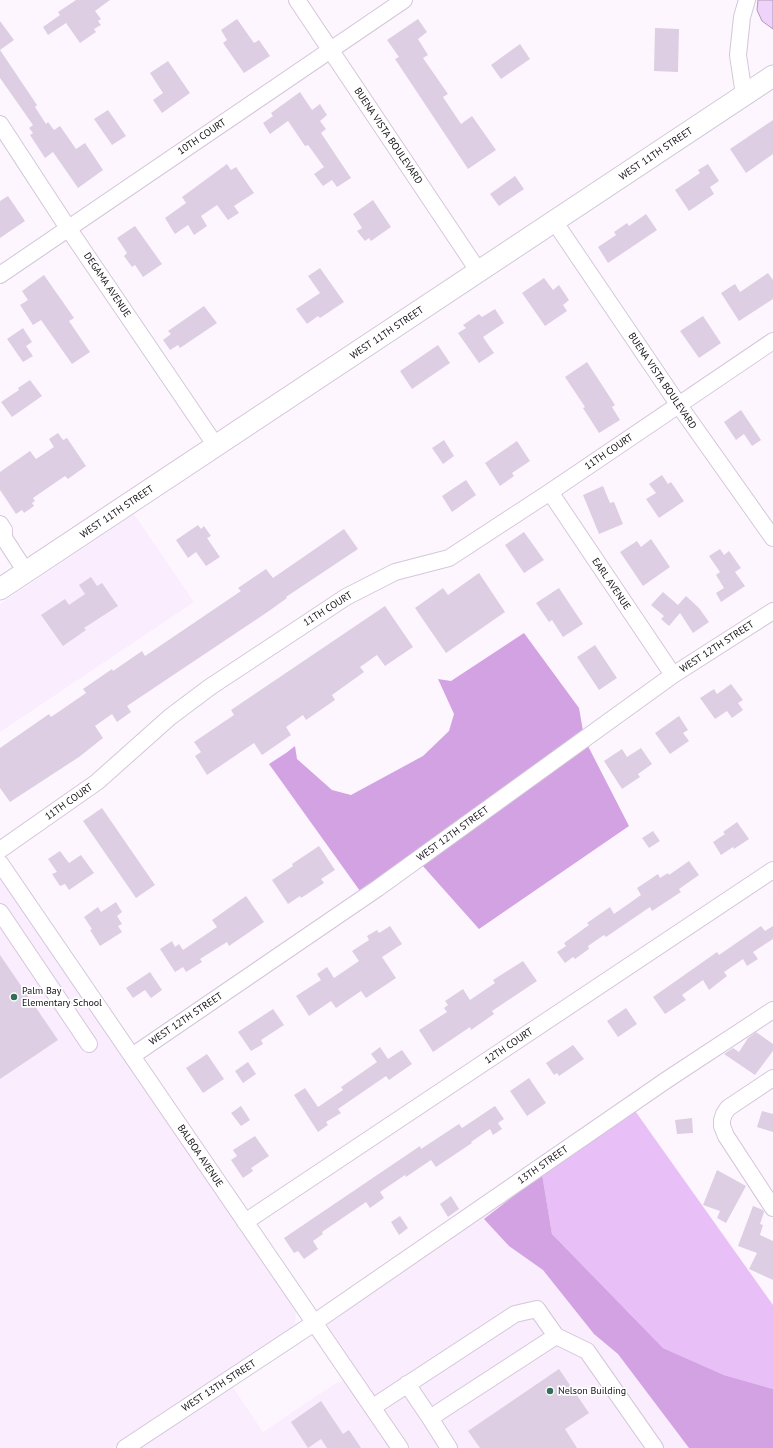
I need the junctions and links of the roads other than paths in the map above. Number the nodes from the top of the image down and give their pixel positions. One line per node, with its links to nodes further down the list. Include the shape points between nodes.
1 (296, 0): 4 (street, BUENA VISTA BOULEVARD)
2 (404, 0): 4 (street, 10TH COURT)
3 (747, 0): 6 (street, via 742,18 738,55)
4 (331, 50): 9 (street, 10TH COURT); 10 (street, BUENA VISTA BOULEVARD)
5 (773, 76): 6 (main road, WEST 11TH STREET)
6 (744, 95): 8 (main road, WEST 11TH STREET)
7 (0, 124): 9 (street, DEGAMA AVENUE)
8 (554, 221): 10 (main road, WEST 11TH STREET); 13 (street, BUENA VISTA BOULEVARD)
9 (68, 228): 11 (street, 10TH COURT); 14 (street, DEGAMA AVENUE)
10 (479, 272): 14 (main road, WEST 11TH STREET)
11 (0, 275)
12 (773, 341): 13 (street, 11TH COURT)
13 (678, 404): 15 (street, 11TH COURT); 17 (street, BUENA VISTA BOULEVARD)
14 (216, 446): 18 (main road, WEST 11TH STREET)
15 (550, 492): 21 (street, EARL AVENUE); 22 (street, 11TH COURT, via 449,558 395,572 346,597 210,687 170,717 97,782)
16 (1, 534): 18 (street)
17 (773, 538)
18 (26, 572): 19 (main road, WEST 11TH STREET)
19 (0, 589)
20 (773, 611): 21 (street, WEST 12TH STREET)
21 (673, 675): 28 (street, WEST 12TH STREET, via 378,888)
22 (0, 850)
23 (2, 870): 28 (street, BALBOA AVENUE)
24 (773, 870): 31 (street, 12TH COURT)
25 (0, 912): 27 (street)
26 (773, 1010): 32 (street, 13TH STREET, via 668,1079)
27 (89, 1044)
28 (132, 1056): 31 (street, BALBOA AVENUE)
29 (773, 1078): 30 (street, via 728,1108 722,1120 726,1136)
30 (773, 1208)
31 (245, 1222): 32 (street, BALBOA AVENUE)
32 (314, 1323): 35 (street, BALBOA AVENUE); 37 (street, WEST 13TH STREET)
33 (556, 1336): 34 (street, via 536,1309 515,1314); 36 (street); 40 (street, via 587,1351)
34 (407, 1384): 35 (street); 36 (street)
35 (373, 1407): 38 (street, BALBOA AVENUE)
36 (430, 1418): 39 (street)
37 (124, 1448)
38 (400, 1448)
39 (449, 1448)
40 (655, 1448)

